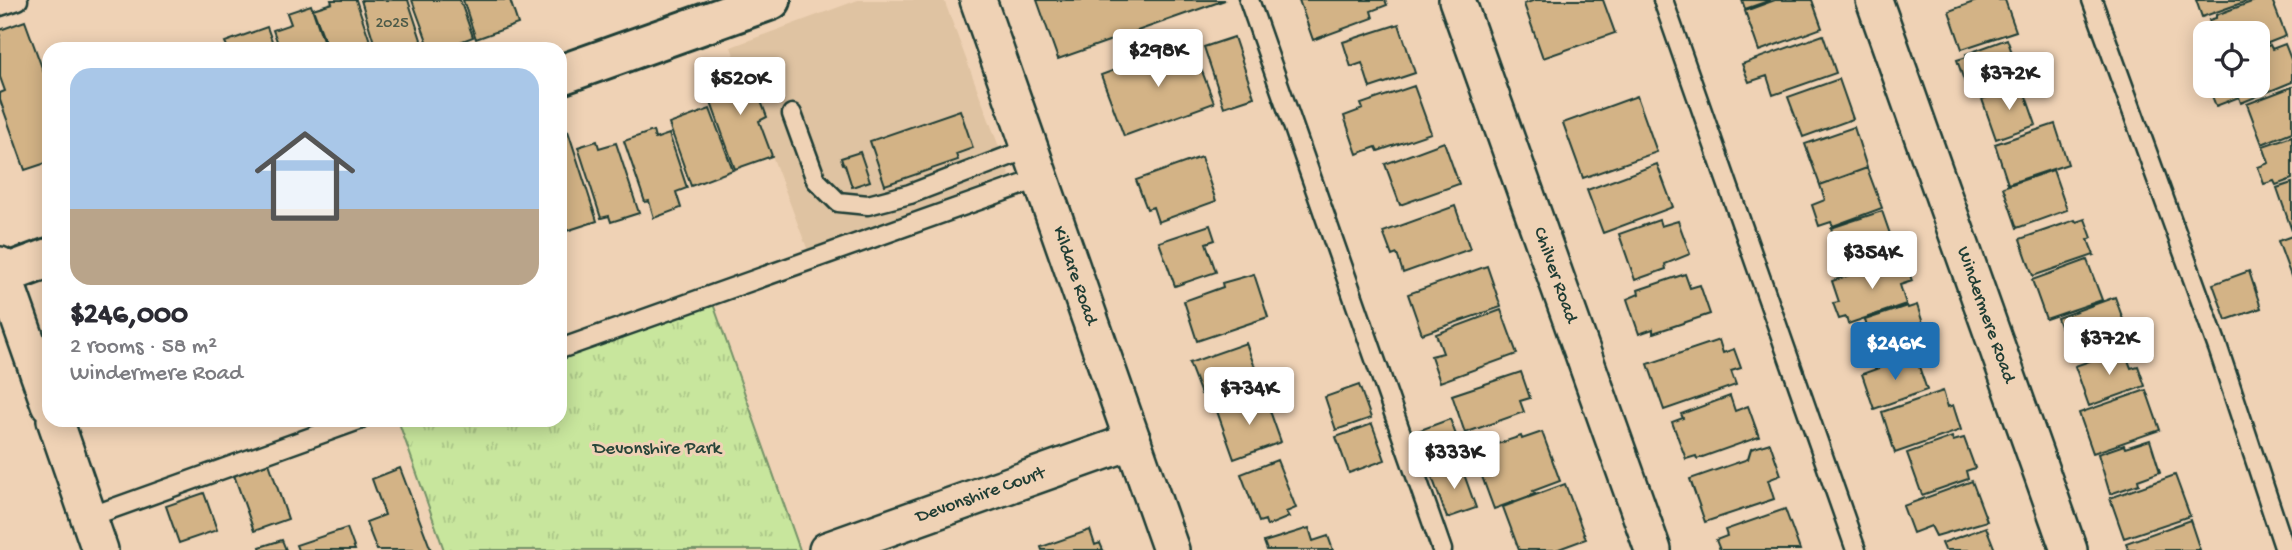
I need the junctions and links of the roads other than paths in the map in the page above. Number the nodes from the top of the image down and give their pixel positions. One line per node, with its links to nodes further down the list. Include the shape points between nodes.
1 (18, 0): 9 (lane)
2 (771, 0): 10 (street)
3 (978, 0): 12 (street, Kildare Road)
4 (1249, 0): 24 (lane)
5 (1457, 0): 25 (street, Chilver Road)
6 (1663, 0): 26 (lane)
7 (1874, 0): 27 (street, Windermere Road)
8 (2092, 0): 28 (lane, via 2218,348)
9 (0, 6)
10 (567, 73)
11 (792, 114): 12 (lane, via 816,180 838,202 868,205)
12 (1035, 163): 15 (lane); 19 (street, Kildare Road)
13 (42, 260): 14 (street)
14 (1, 272): 16 (street)
15 (567, 346)
16 (42, 385)
17 (57, 427): 20 (street)
18 (340, 427): 20 (lane)
19 (1133, 441): 22 (street, Devonshire Court); 23 (street, Kildare Road)
20 (89, 517): 21 (street)
21 (100, 550)
22 (827, 550)
23 (1171, 550)
24 (1442, 550)
25 (1653, 550)
26 (1856, 550)
27 (2069, 550)
28 (2285, 550)

